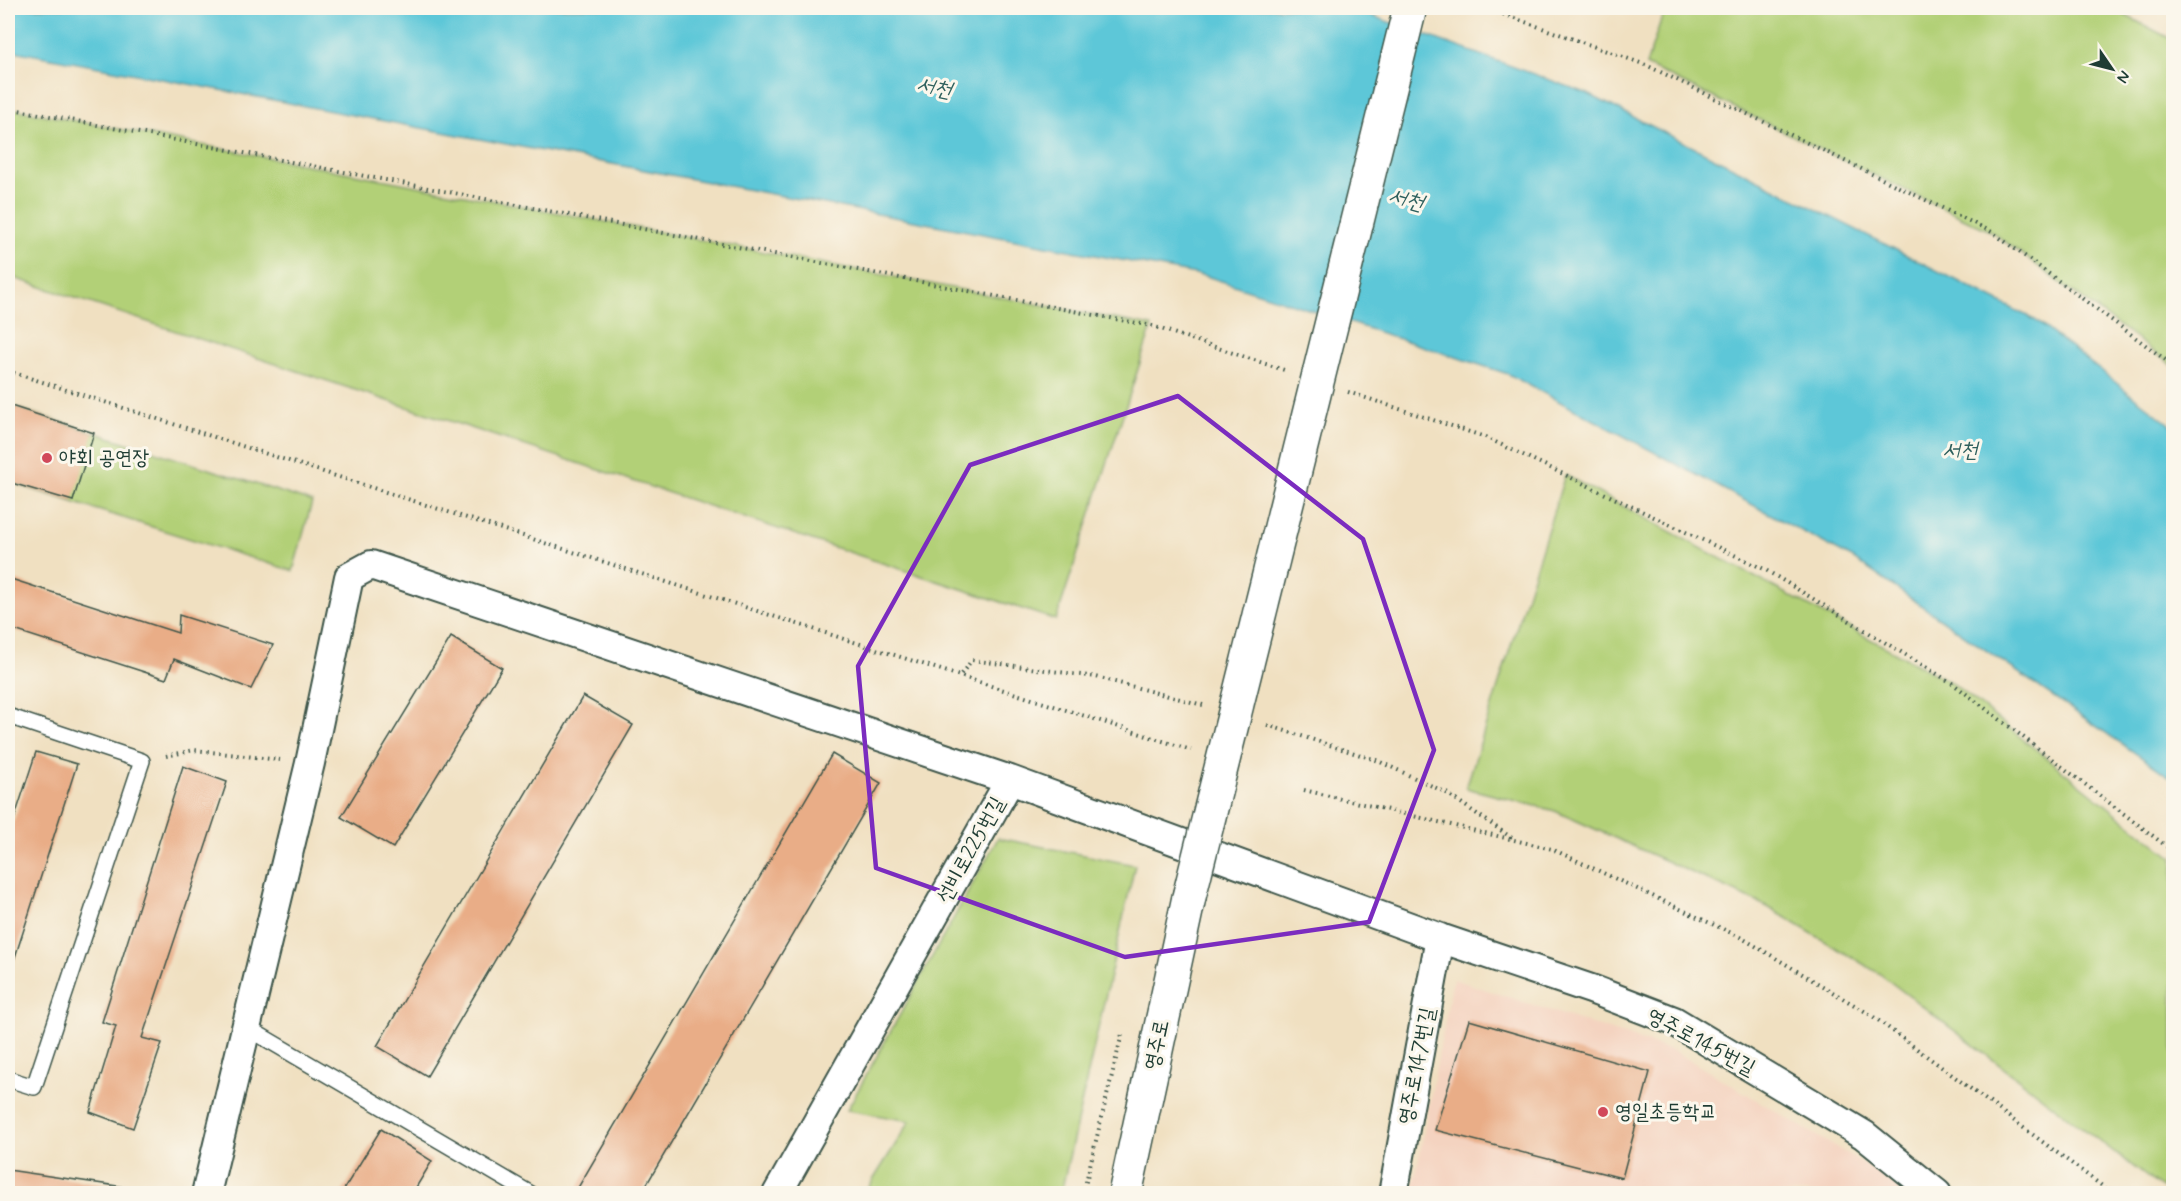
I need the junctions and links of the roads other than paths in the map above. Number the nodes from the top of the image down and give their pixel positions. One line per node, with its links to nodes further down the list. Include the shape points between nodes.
1 (1410, 8): 10 (main road, 영주로, bridge, via 1189,897)
2 (8, 716): 6 (lane, via 142,761 34,1088)
3 (1010, 780): 4 (street, 선비로225번길); 5 (street, via 371,566 349,577 310,763); 9 (street, 선비로225번길)
4 (1440, 939): 11 (street, 영주로147번길); 12 (street, 영주로145번길, via 1591,989 1674,1022 1864,1135)
5 (246, 1027): 7 (street); 8 (lane)
6 (8, 1078)
7 (206, 1194)
8 (531, 1194)
9 (777, 1194)
10 (1125, 1194)
11 (1393, 1194)
12 (1937, 1194)

